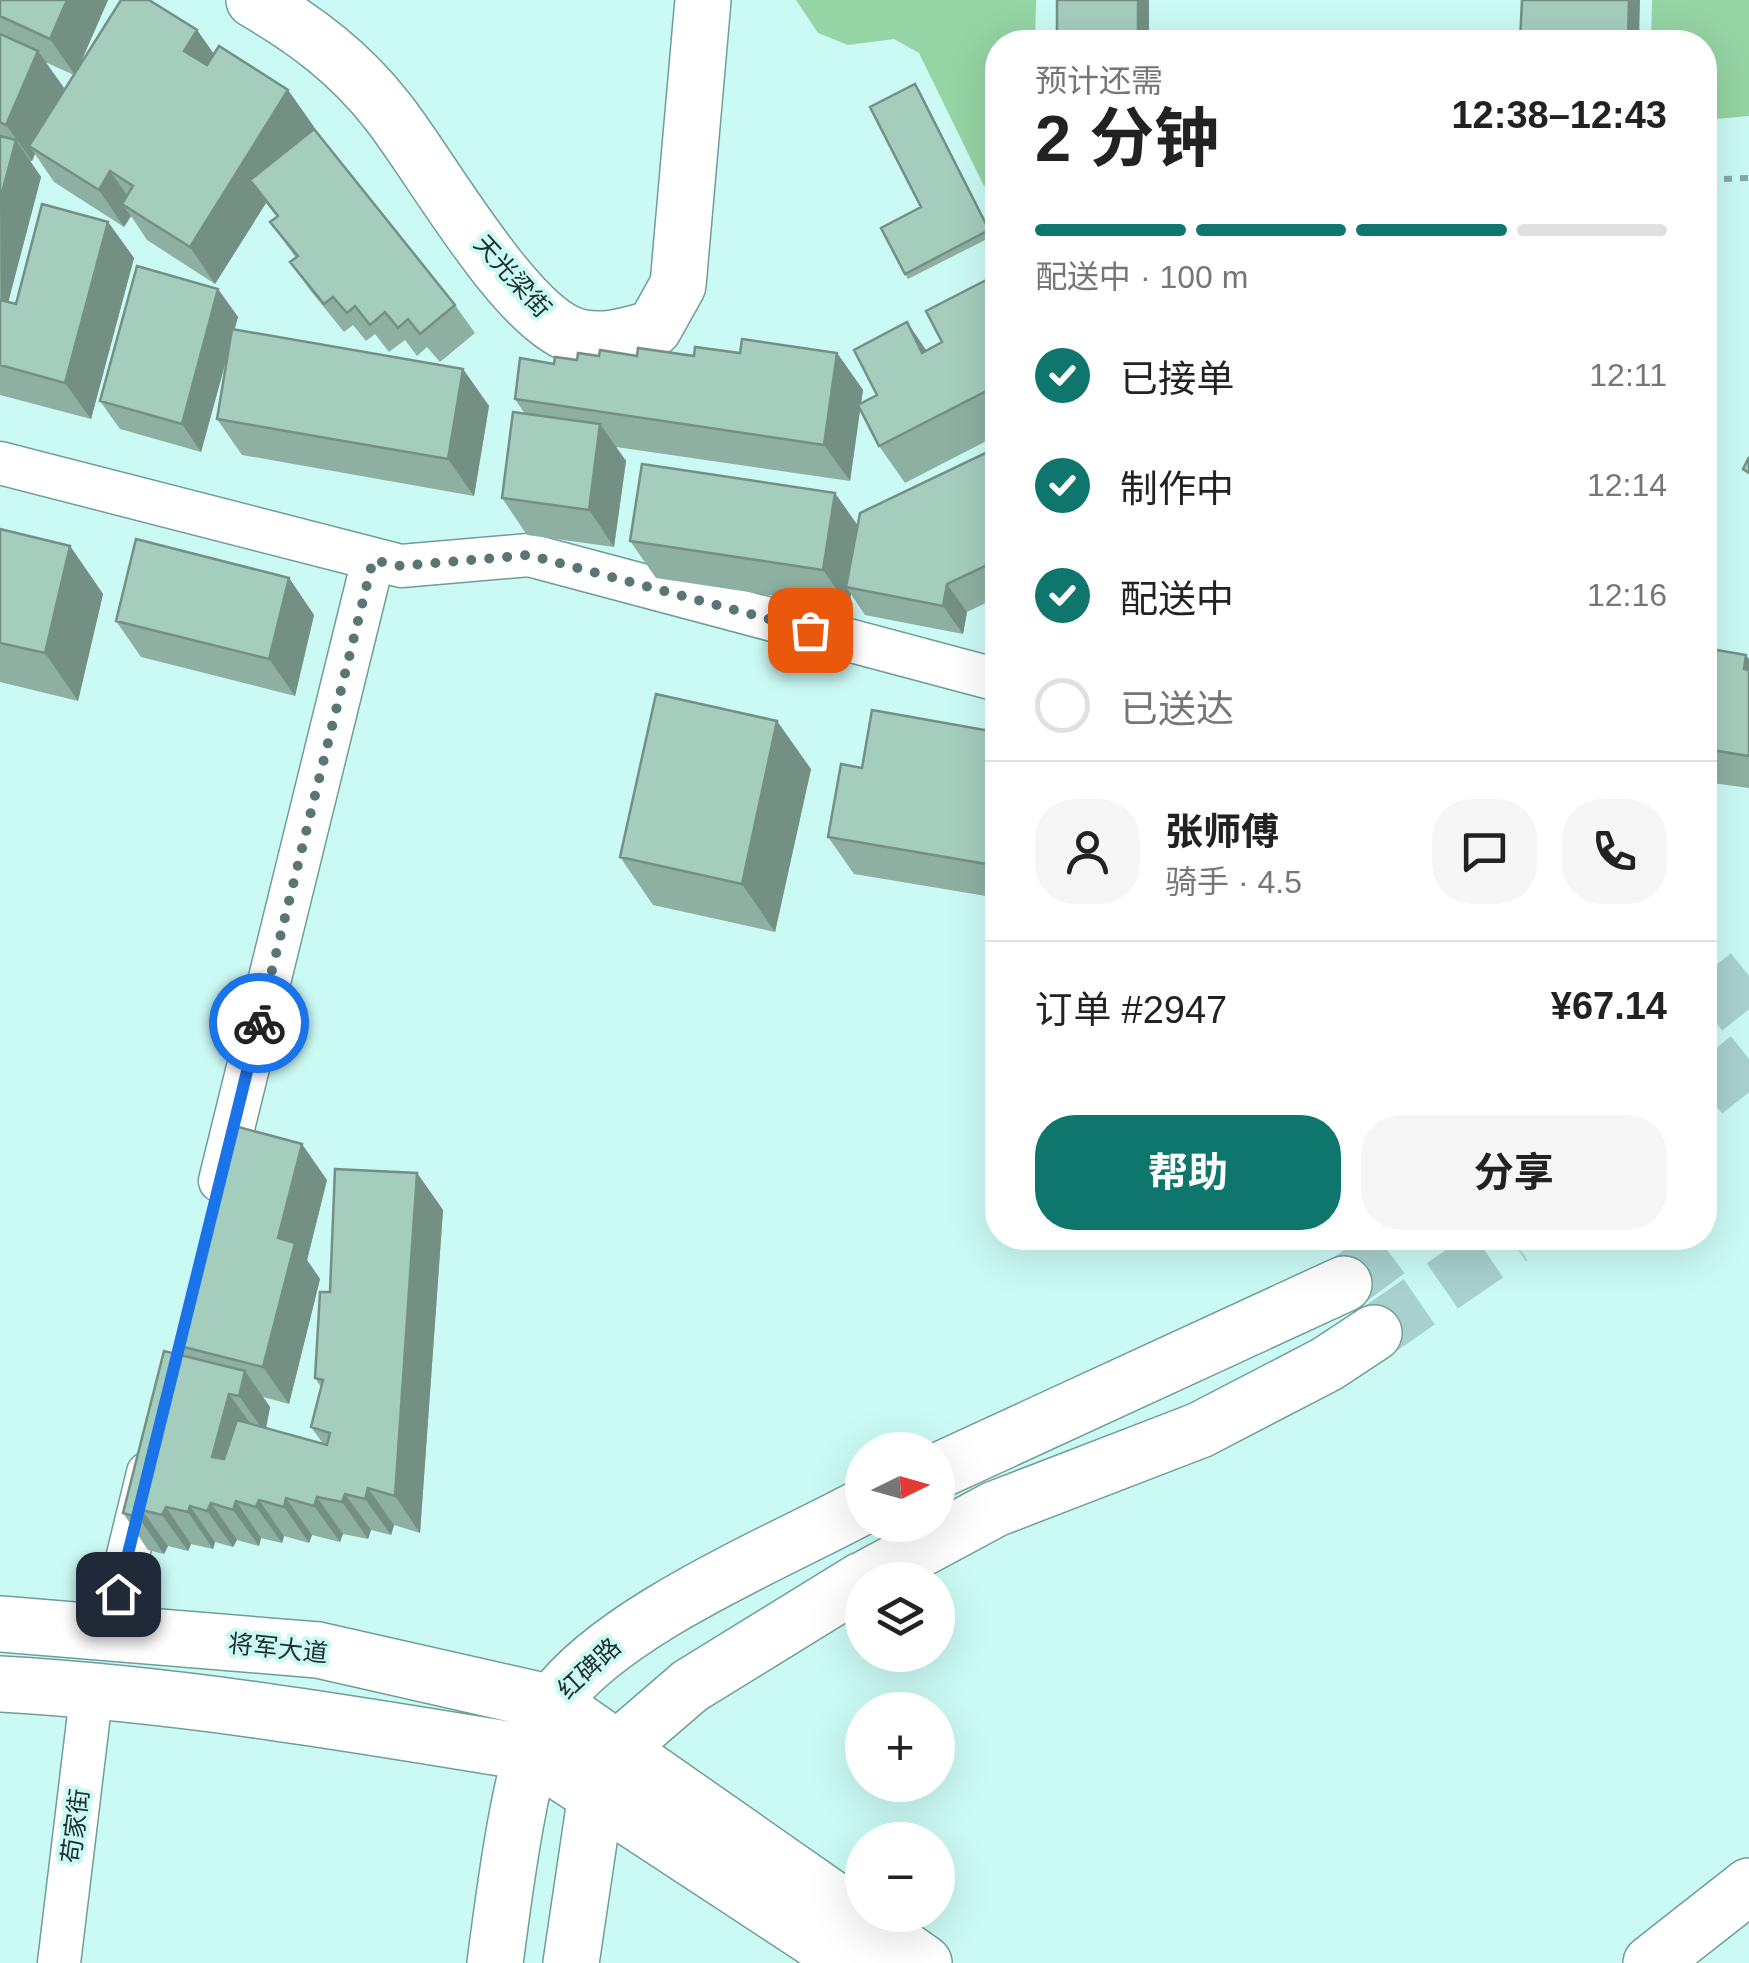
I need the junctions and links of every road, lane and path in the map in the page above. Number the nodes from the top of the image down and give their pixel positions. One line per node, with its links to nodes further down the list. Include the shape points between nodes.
1 (254, 0): 2 (main road, 天光梁街, via 303,28 348,67 538,311 576,337 614,340 654,328 678,284)
2 (703, 0)
3 (1749, 178): 4 (path)
4 (1724, 179)
5 (0, 463): 6 (street)
6 (373, 560): 7 (street, via 401,566 529,555); 8 (street)
7 (985, 677)
8 (213, 1211)
9 (1344, 1284): 12 (main road)
10 (1374, 1333): 14 (main road, via 1200,1430 995,1509)
11 (156, 1441): 17 (street)
12 (955, 1463)
13 (845, 1516): 20 (main road, 红碑路, via 628,1631)
14 (896, 1562)
15 (845, 1591): 22 (main road, via 690,1686)
16 (0, 1624): 17 (main road, 将军大道)
17 (109, 1633): 20 (main road, 将军大道, via 318,1650)
18 (0, 1684): 19 (main road)
19 (92, 1689): 21 (main road); 24 (street, 苟家街)
20 (552, 1702): 21 (main road, 红碑路); 22 (main road)
21 (531, 1753): 22 (main road); 25 (main road, 红碑路)
22 (607, 1771): 26 (main road); 27 (main road); 28 (main road)
23 (1749, 1886): 29 (main road)
24 (58, 1963)
25 (495, 1963)
26 (570, 1963)
27 (851, 1963)
28 (924, 1963)
29 (1650, 1963)

